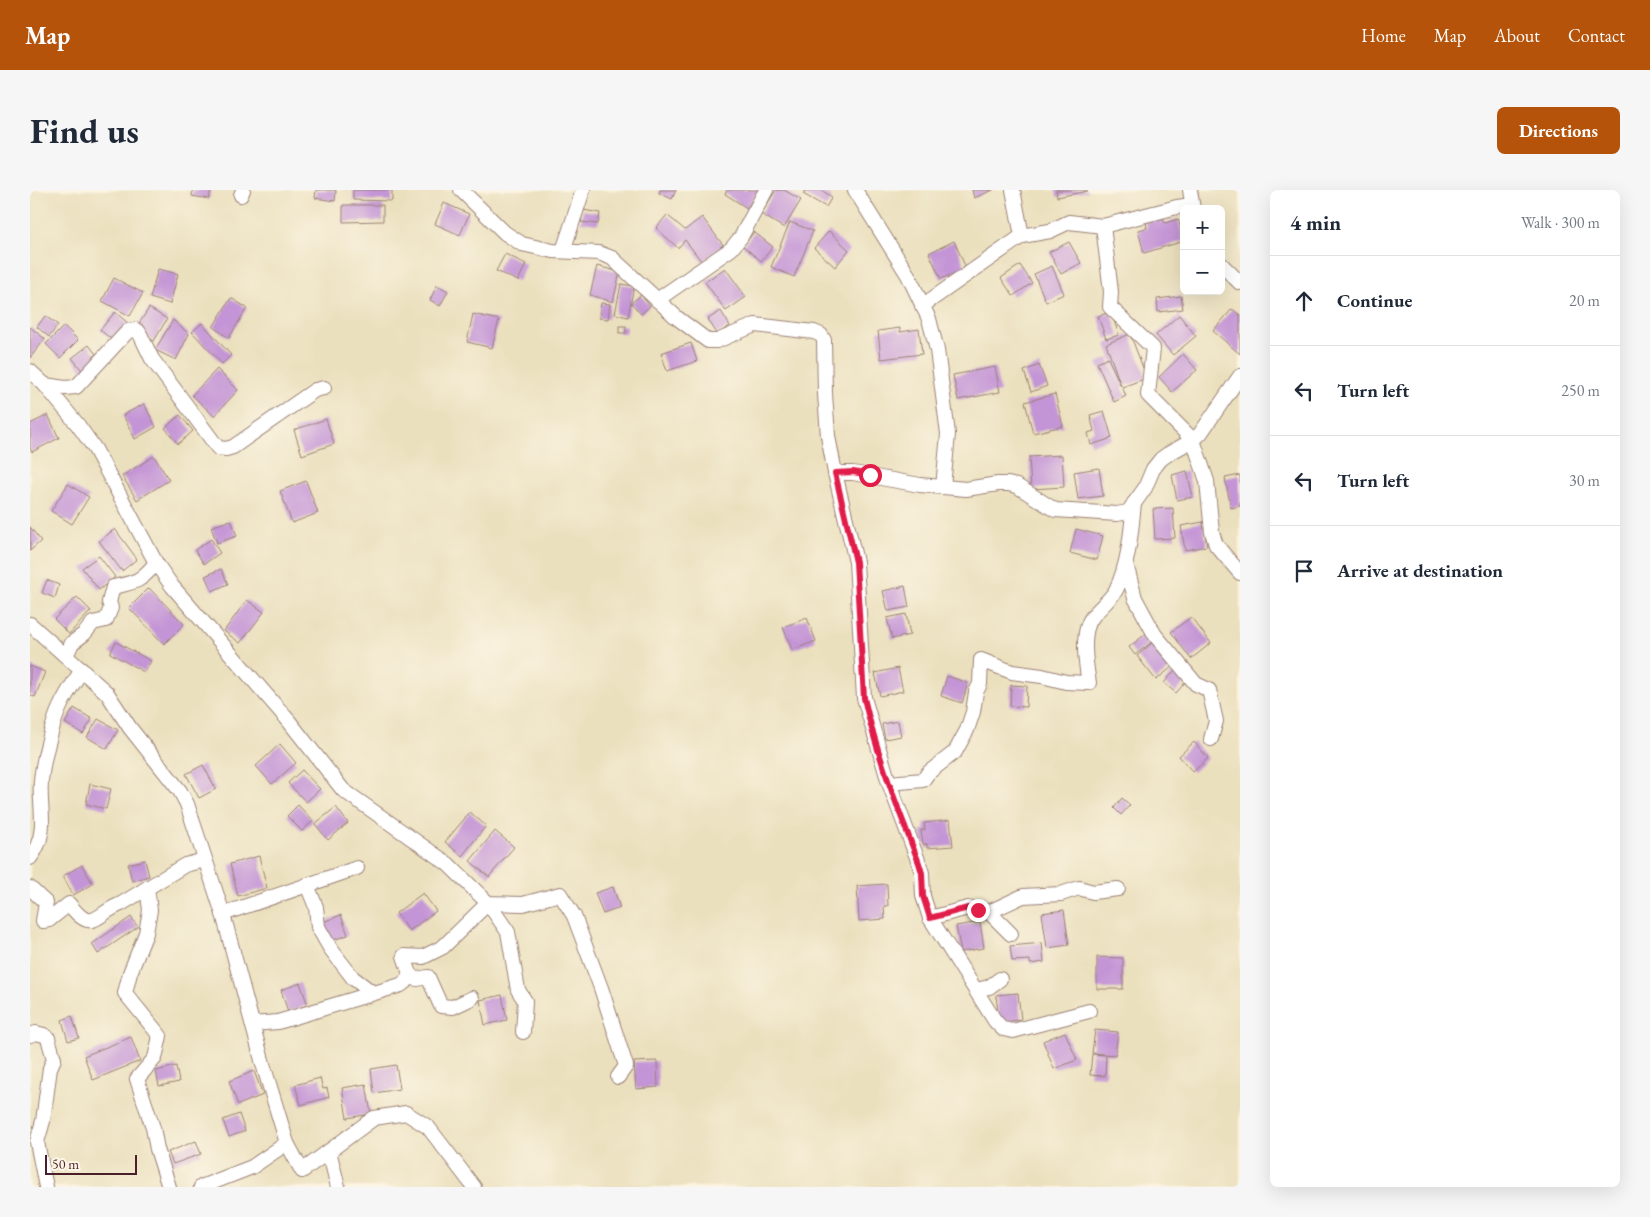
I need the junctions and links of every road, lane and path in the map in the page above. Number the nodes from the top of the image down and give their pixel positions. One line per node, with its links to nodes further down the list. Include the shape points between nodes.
1 (461, 190): 11 (street, via 514,240)
2 (583, 190): 11 (street)
3 (766, 190): 14 (street, via 741,237 731,248)
4 (855, 190): 15 (street, via 908,275)
5 (1012, 190): 10 (street)
6 (1190, 190): 7 (street)
7 (1193, 205)
8 (1180, 207): 9 (street)
9 (1103, 226): 10 (street, via 1069,222 1050,231); 20 (street, via 1110,307 1153,348 1148,395)
10 (1022, 236): 15 (street)
11 (563, 251): 14 (street, via 599,253 612,258)
12 (1225, 268): 13 (street)
13 (1240, 283)
14 (657, 300): 21 (street, via 708,341 717,341 755,325 821,335 824,340 828,436)
15 (922, 306): 22 (street, via 937,350 948,434)
16 (30, 371): 18 (street)
17 (1240, 376): 20 (street)
18 (44, 384): 19 (street, via 76,387 128,331 136,330 152,358 218,448 226,449 315,390); 24 (street, via 95,449)
19 (324, 388)
20 (1193, 440): 23 (street, via 1161,459); 26 (street, via 1206,481 1216,545)
21 (835, 473): 22 (street, via 853,472); 32 (street, via 856,562 864,698)
22 (943, 487): 23 (street, via 1017,486 1048,507 1063,512 1117,514 1128,512)
23 (1134, 502): 25 (street)
24 (156, 564): 28 (street, via 136,582 113,587 106,620 93,622 72,643); 40 (street, via 343,790 448,864)
25 (1126, 564): 30 (street, via 1135,598 1155,635 1196,684 1209,690 1216,722); 32 (street, via 1113,594 1087,625 1085,659 1089,683 1012,672 981,660 980,684 973,712 955,752 928,773 924,780)
26 (1240, 573)
27 (30, 624): 28 (street)
28 (66, 656): 29 (street)
29 (82, 670): 31 (street, via 60,707); 34 (street, via 108,693 130,728 180,791)
30 (1211, 739)
31 (36, 772): 33 (street, via 42,831 40,842)
32 (889, 783): 43 (street, via 919,863 923,896)
33 (30, 858)
34 (205, 860): 38 (street, via 185,865); 42 (street)
35 (357, 868): 36 (street)
36 (307, 885): 42 (street); 48 (street, via 316,907 318,927 330,948 353,978)
37 (30, 888): 38 (street, via 46,903 43,921 69,904 87,921 98,919 110,908)
38 (147, 888): 58 (street, via 150,910 146,933 125,993 160,1036 155,1058 137,1079)
39 (1118, 889): 41 (street, via 1093,892 1079,888 1061,894 1024,896)
40 (488, 903): 45 (street, via 443,947 423,956 404,956); 52 (street, via 508,932 518,990 526,1001); 54 (street, via 522,904 560,894 574,916 626,1066)
41 (989, 912): 43 (street, via 968,908); 44 (street)
42 (223, 914): 51 (street)
43 (930, 918): 47 (street)
44 (1011, 934)
45 (411, 977): 48 (street, via 401,985); 49 (street, via 428,977 441,1006 453,1007)
46 (1000, 979): 47 (street, via 989,987)
47 (976, 990): 50 (street, via 994,1021 1007,1030)
48 (373, 993): 51 (street, via 278,1022)
49 (472, 998)
50 (1090, 1011)
51 (252, 1024): 55 (street)
52 (524, 1032)
53 (30, 1035): 57 (street, via 44,1034 54,1058 37,1142)
54 (618, 1076)
55 (287, 1142): 56 (street, via 302,1171); 59 (street, via 252,1166)
56 (329, 1150): 60 (street); 61 (street, via 374,1118 406,1113 428,1127)
57 (46, 1187)
58 (169, 1187)
59 (200, 1187)
60 (338, 1187)
61 (474, 1187)

